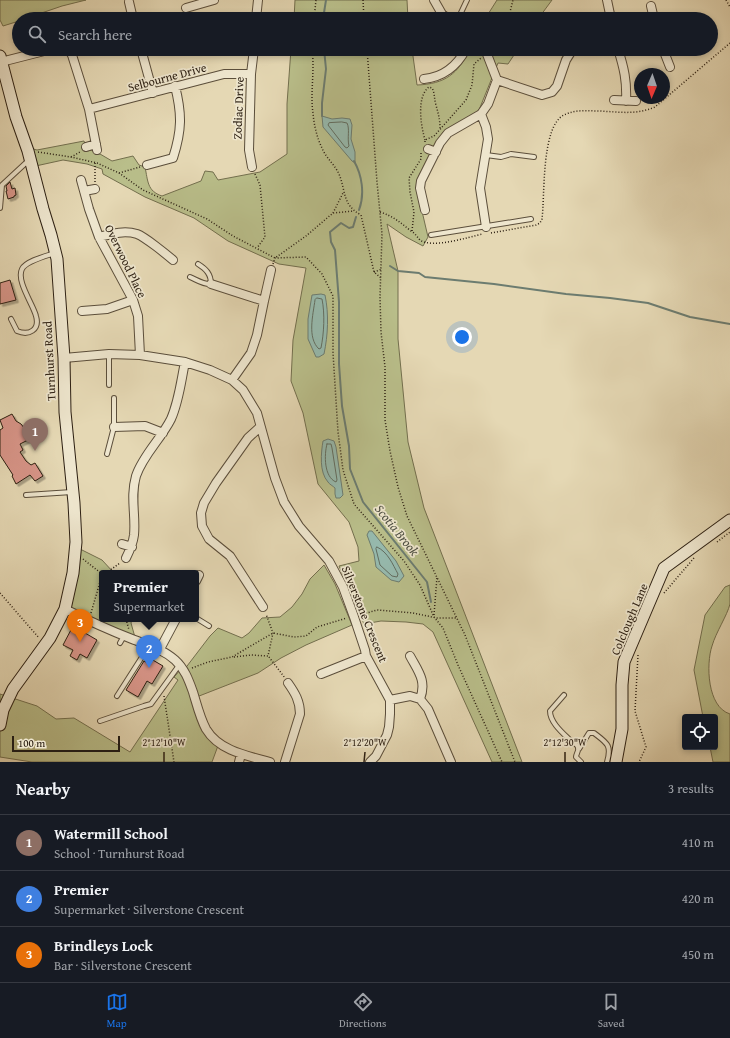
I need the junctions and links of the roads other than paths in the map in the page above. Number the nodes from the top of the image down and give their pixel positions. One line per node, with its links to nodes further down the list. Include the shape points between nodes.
1 (214, 0): 7 (street)
2 (258, 0): 12 (street)
3 (434, 0): 13 (street)
4 (467, 0): 14 (lane)
5 (607, 0): 15 (street)
6 (129, 2): 10 (street)
7 (200, 4): 9 (street); 11 (street)
8 (651, 6): 16 (street)
9 (186, 8)
10 (131, 12)
11 (203, 12)
12 (257, 12)
13 (441, 12)
14 (461, 12)
15 (610, 12)
16 (652, 12)
17 (16, 56): 26 (street)
18 (72, 56): 36 (street)
19 (143, 56): 32 (street)
20 (253, 56): 28 (street, Zodiac Drive)
21 (461, 56): 29 (street, via 438,77)
22 (488, 56): 30 (street)
23 (568, 56): 30 (street, via 557,86 552,92 542,95)
24 (620, 56): 34 (street, via 627,84)
25 (666, 56): 27 (street)
26 (1, 59): 41 (street, Turnhurst Road)
27 (670, 67)
28 (251, 74): 31 (street, Selbourne Drive, via 224,74); 45 (street, Zodiac Drive, via 248,150)
29 (424, 79)
30 (497, 80): 37 (street, via 488,104)
31 (175, 86): 32 (street, Selbourne Drive); 44 (street, via 181,120 173,158)
32 (153, 93): 36 (street, Selbourne Drive)
33 (614, 100): 34 (street)
34 (626, 101): 35 (street)
35 (634, 101)
36 (89, 109): 38 (street, via 97,147)
37 (481, 114): 40 (street, via 448,133); 42 (street, via 488,139)
38 (86, 147)
39 (424, 149): 40 (street)
40 (436, 152): 50 (street, via 420,184)
41 (28, 155): 49 (lane, via 2,185); 55 (street, Turnhurst Road)
42 (486, 155): 43 (lane, via 511,154); 52 (street, via 480,188)
43 (534, 157)
44 (147, 165)
45 (252, 167)
46 (81, 180): 48 (street, Overwood Place)
47 (95, 189): 48 (street)
48 (84, 191): 54 (street, Overwood Place)
49 (0, 208)
50 (425, 210)
51 (531, 219): 52 (lane)
52 (486, 227): 53 (lane)
53 (432, 234)
54 (99, 237): 56 (street, via 117,232 137,234); 61 (street, Overwood Place)
55 (55, 253): 64 (lane, via 25,265 21,270 21,279 36,316 37,325 33,331 24,334 17,331); 67 (street, Turnhurst Road)
56 (173, 260)
57 (198, 264): 60 (lane, via 207,269)
58 (271, 270): 62 (street)
59 (190, 277): 60 (lane, via 202,283)
60 (212, 284): 62 (street)
61 (133, 300): 63 (street, via 106,309); 66 (street, Overwood Place, via 138,316)
62 (264, 301): 69 (street, via 251,353)
63 (88, 309)
64 (10, 318)
65 (109, 354): 66 (street, Silverstone Crescent); 67 (street, Silverstone Crescent); 70 (lane)
66 (140, 355): 68 (street, Silverstone Crescent)
67 (64, 358): 76 (street, Turnhurst Road, via 65,412)
68 (185, 362): 69 (street, Silverstone Crescent); 74 (street, via 177,406)
69 (232, 380): 73 (street, Silverstone Crescent, via 243,390 257,413)
70 (109, 385)
71 (114, 398): 72 (lane)
72 (114, 427): 74 (street, via 145,426); 75 (lane)
73 (260, 428): 82 (street, via 248,438 216,482 201,513 202,526 210,539 230,556); 89 (street, Silverstone Crescent, via 284,502 299,526 329,561 343,587)
74 (163, 433): 80 (street, via 140,466 135,478)
75 (107, 454)
76 (72, 492): 77 (lane); 83 (street, Turnhurst Road, via 76,553)
77 (26, 495)
78 (730, 520): 108 (street, Colclough Lane, via 664,568 624,662 622,729)
79 (122, 544): 80 (street)
80 (132, 547): 81 (street)
81 (126, 558)
82 (263, 607)
83 (65, 609): 87 (street, via 122,639); 99 (street, Turnhurst Road, via 50,638 13,690 3,710)
84 (199, 620): 86 (lane)
85 (174, 622): 88 (street)
86 (209, 626)
87 (149, 645): 88 (street); 95 (lane)
88 (160, 649): 91 (street)
89 (366, 656): 92 (street); 97 (street, Silverstone Crescent)
90 (410, 656): 96 (street, via 422,677 423,691)
91 (182, 668): 98 (lane, via 151,704); 101 (street, via 200,716 210,734 222,745)
92 (321, 674)
93 (288, 682): 104 (street, via 297,697 300,714)
94 (564, 695): 100 (lane, via 550,711 550,715 553,722)
95 (117, 696)
96 (420, 699): 97 (street, via 410,696); 106 (street, via 428,709)
97 (390, 700): 105 (street, Silverstone Crescent, via 387,735)
98 (100, 721)
99 (0, 725)
100 (579, 749): 107 (lane, via 576,757); 108 (lane, via 589,734 594,733 608,745)
101 (241, 754): 102 (street); 103 (street)
102 (238, 762)
103 (270, 762)
104 (285, 762)
105 (370, 762)
106 (452, 762)
107 (581, 762)
108 (614, 762)

